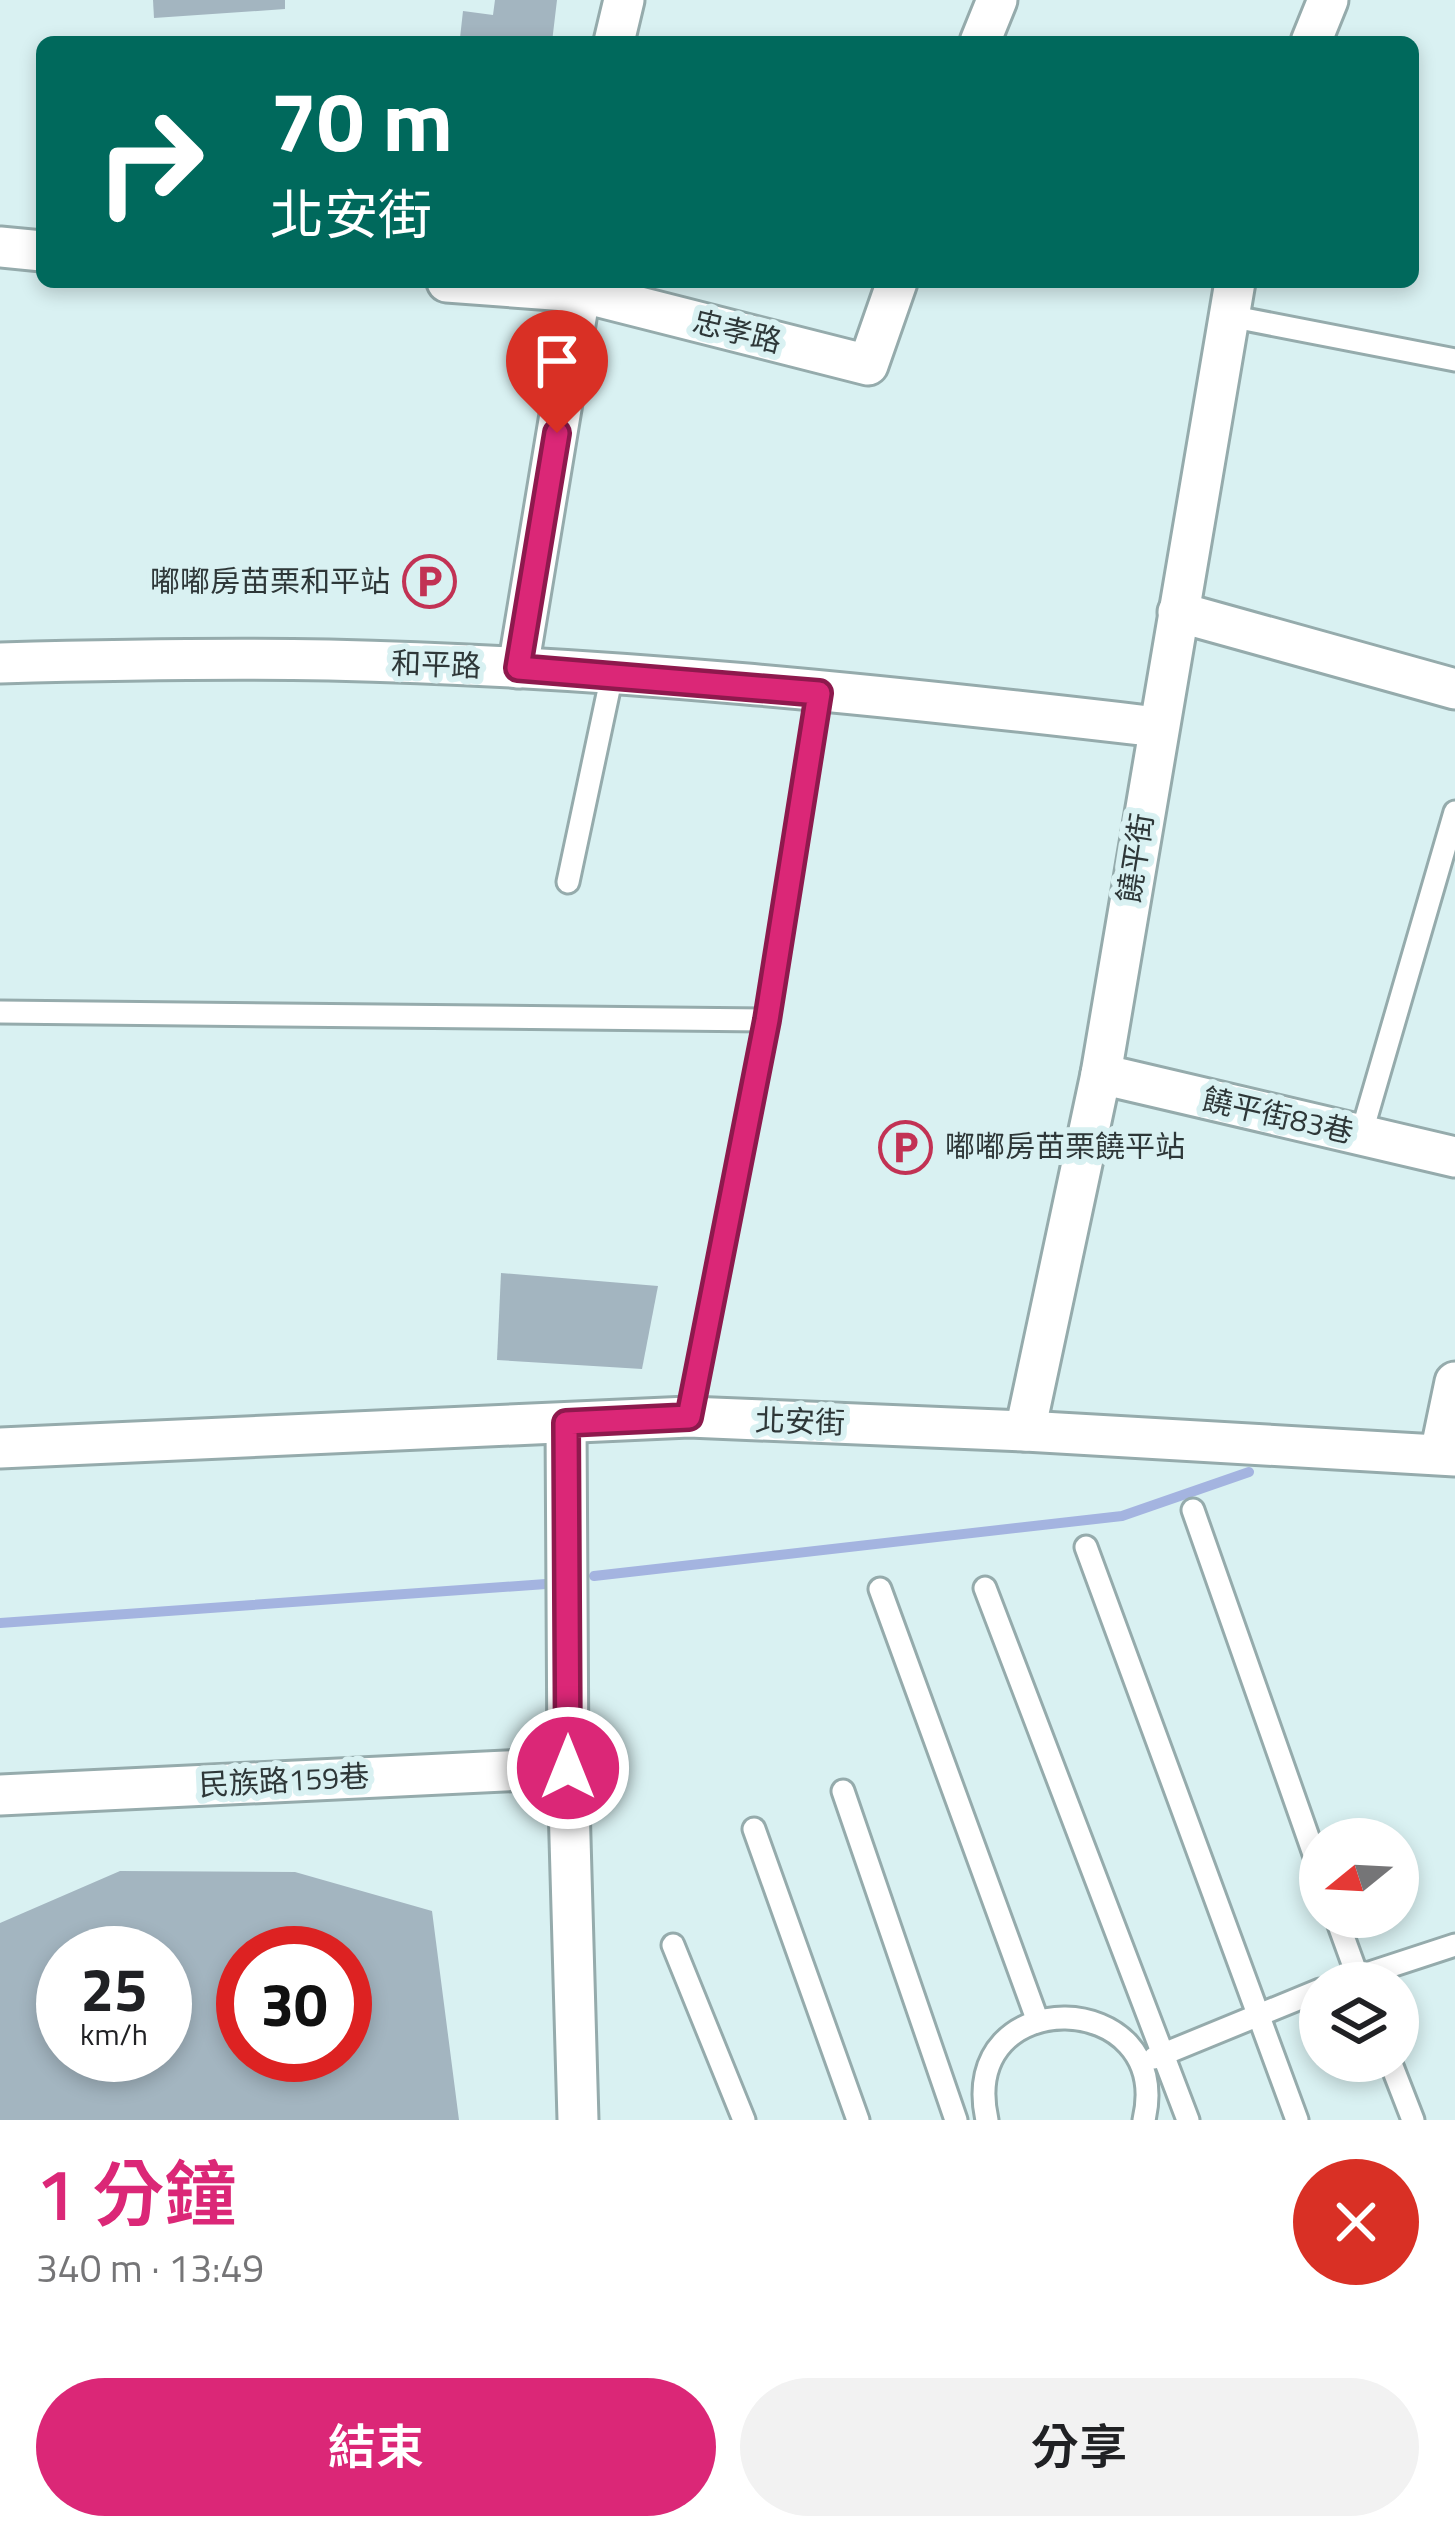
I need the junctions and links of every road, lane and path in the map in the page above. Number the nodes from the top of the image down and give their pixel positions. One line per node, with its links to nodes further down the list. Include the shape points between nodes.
1 (623, 0): 4 (street)
2 (998, 0): 5 (street)
3 (1328, 0): 6 (street)
4 (615, 36)
5 (983, 36)
6 (1313, 36)
7 (0, 248): 8 (street)
8 (36, 250)
9 (581, 288): 16 (street)
10 (585, 288): 11 (street, 忠孝路, via 868,365)
11 (895, 288)
12 (1232, 299): 13 (lane); 14 (street, 饒平街)
13 (1455, 360)
14 (1178, 612): 18 (street); 20 (street, 饒平街)
15 (0, 663): 16 (street, 和平路, via 330,660)
16 (518, 668): 17 (street, 和平路)
17 (612, 674): 19 (street, 和平路); 22 (lane)
18 (1455, 689)
19 (819, 693): 20 (street, 和平路); 24 (lane)
20 (1157, 727): 25 (street, 饒平街)
21 (1455, 812): 26 (lane)
22 (568, 882)
23 (0, 1012): 24 (lane)
24 (767, 1020): 29 (lane)
25 (1102, 1074): 26 (street, 饒平街83巷); 31 (street, 饒平街)
26 (1361, 1136): 27 (street, 饒平街83巷)
27 (1455, 1157)
28 (1455, 1382): 33 (street)
29 (689, 1417): 30 (street, 北安街); 31 (street, 北安街)
30 (566, 1423): 32 (street, 北安街); 38 (street)
31 (1025, 1431): 33 (street, 北安街)
32 (0, 1448)
33 (1448, 1455)
34 (1193, 1510): 41 (lane)
35 (1086, 1547): 47 (lane)
36 (985, 1588): 49 (lane)
37 (880, 1589): 48 (lane)
38 (568, 1768): 40 (street, 民族路159巷); 52 (street)
39 (843, 1791): 55 (lane)
40 (0, 1795)
41 (1302, 1818)
42 (754, 1829): 54 (lane)
43 (1455, 1945): 45 (lane)
44 (673, 1946): 53 (lane)
45 (1406, 1962)
46 (1299, 1998): 47 (lane)
47 (1258, 2014): 49 (lane); 59 (lane)
48 (1037, 2019): 50 (lane, via 1084,2018 1118,2034); 56 (lane, via 991,2062 982,2098)
49 (1166, 2054): 50 (lane); 58 (lane)
50 (1140, 2063): 57 (lane)
51 (1398, 2082): 60 (lane)
52 (578, 2120)
53 (744, 2120)
54 (858, 2120)
55 (956, 2120)
56 (987, 2120)
57 (1144, 2120)
58 (1188, 2120)
59 (1298, 2120)
60 (1413, 2120)

